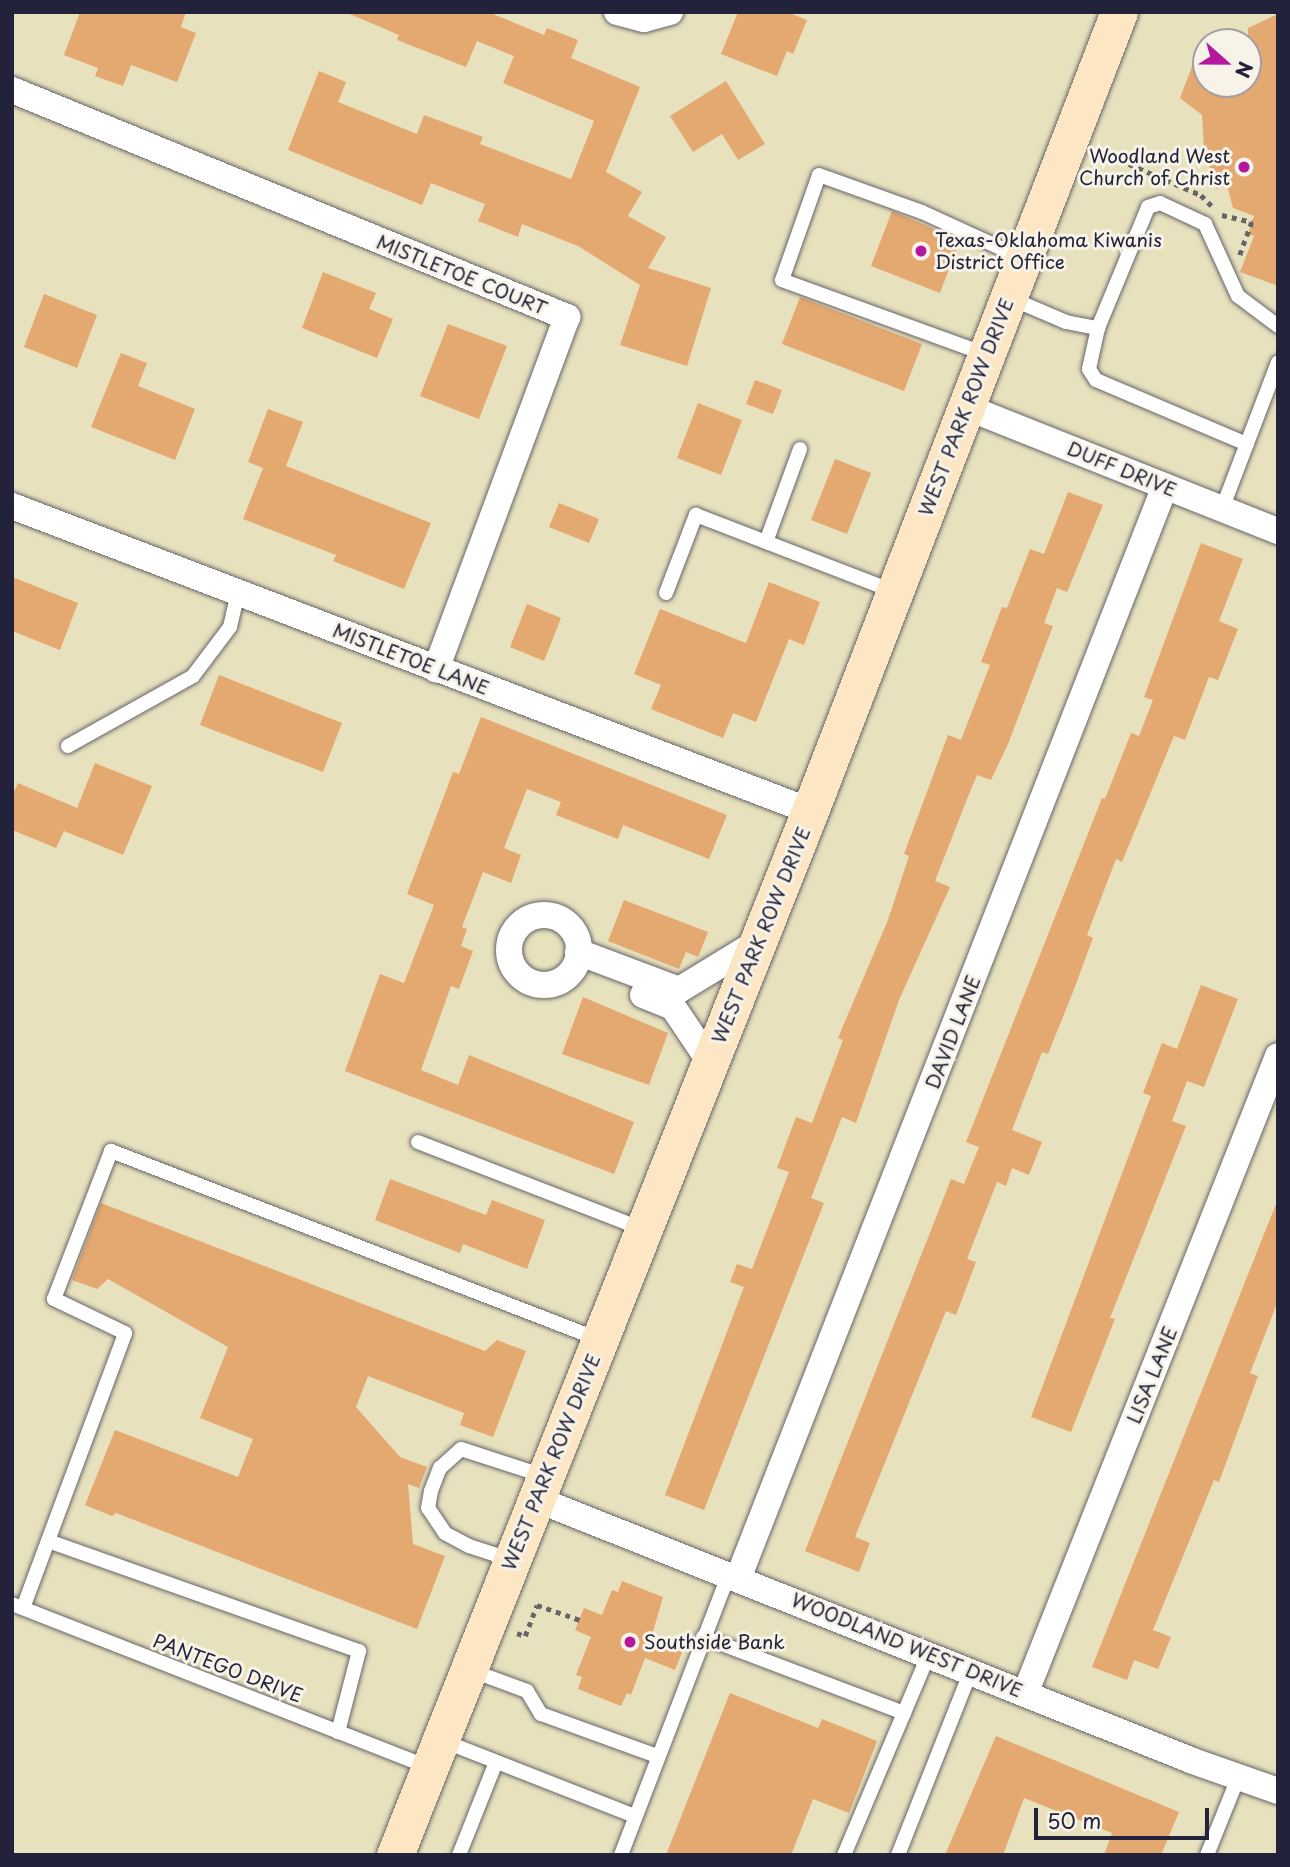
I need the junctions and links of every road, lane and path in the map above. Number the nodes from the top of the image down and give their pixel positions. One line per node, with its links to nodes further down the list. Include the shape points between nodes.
1 (617, 12): 2 (street, via 645,19)
2 (670, 12)
3 (1119, 12): 5 (main road, WEST PARK ROW DRIVE)
4 (12, 90): 22 (street, MISTLETOE COURT, via 567,317)
5 (1023, 259): 6 (main road, WEST PARK ROW DRIVE); 9 (lane, via 922,212 819,175 782,280)
6 (1009, 298): 8 (lane, via 1066,322); 9 (main road, WEST PARK ROW DRIVE)
7 (1278, 326): 8 (lane, via 1238,296 1205,224 1160,203 1148,207)
8 (1098, 328): 12 (lane, via 1089,369 1096,380)
9 (986, 354): 11 (main road, WEST PARK ROW DRIVE)
10 (1278, 362): 12 (lane)
11 (966, 407): 14 (street, DUFF DRIVE); 20 (main road, WEST PARK ROW DRIVE)
12 (1247, 444): 16 (lane)
13 (800, 449): 18 (lane)
14 (1165, 486): 16 (street, DUFF DRIVE); 36 (street, DAVID LANE)
15 (12, 506): 19 (street, MISTLETOE LANE)
16 (1222, 509): 17 (street, DUFF DRIVE)
17 (1278, 531)
18 (766, 542): 20 (lane); 21 (lane, via 696,514)
19 (238, 592): 22 (street, MISTLETOE LANE); 23 (lane, via 230,627 194,676)
20 (894, 592): 24 (main road, WEST PARK ROW DRIVE)
21 (666, 593)
22 (436, 669): 24 (street, MISTLETOE LANE)
23 (68, 746)
24 (810, 811): 25 (main road, WEST PARK ROW DRIVE)
25 (758, 943): 27 (street); 29 (main road, WEST PARK ROW DRIVE)
26 (575, 961): 27 (street)
27 (676, 998): 29 (street)
28 (1278, 1056): 44 (street, LISA LANE)
29 (710, 1062): 31 (main road, WEST PARK ROW DRIVE)
30 (418, 1143): 31 (lane)
31 (644, 1230): 32 (main road, WEST PARK ROW DRIVE)
32 (600, 1340): 33 (main road, WEST PARK ROW DRIVE); 34 (lane, via 111,1151 54,1299 125,1333)
33 (541, 1488): 35 (main road, WEST PARK ROW DRIVE); 35 (lane, via 461,1449 440,1468 428,1508 445,1533); 36 (street, WOODLAND WEST DRIVE)
34 (48, 1541): 37 (lane); 46 (lane, via 359,1651)
35 (512, 1560): 42 (main road, WEST PARK ROW DRIVE)
36 (734, 1574): 40 (lane); 41 (street, WOODLAND WEST DRIVE)
37 (18, 1606): 46 (lane, PANTEGO DRIVE)
38 (580, 1620): 39 (path, via 537,1605 524,1636)
39 (517, 1633)
40 (703, 1637): 45 (lane); 48 (lane)
41 (928, 1656): 43 (street, WOODLAND WEST DRIVE); 45 (lane)
42 (469, 1669): 47 (main road, WEST PARK ROW DRIVE); 48 (lane, via 527,1691 541,1714)
43 (970, 1673): 44 (street, WOODLAND WEST DRIVE); 57 (lane)
44 (1025, 1694): 50 (street, WOODLAND WEST DRIVE)
45 (904, 1713): 56 (lane)
46 (338, 1732): 47 (lane, PANTEGO DRIVE)
47 (435, 1754): 49 (lane, PANTEGO DRIVE); 53 (main road, WEST PARK ROW DRIVE)
48 (657, 1756): 52 (lane)
49 (496, 1762): 52 (lane, PANTEGO DRIVE); 54 (lane)
50 (1238, 1779): 51 (street, WOODLAND WEST DRIVE); 58 (lane)
51 (1278, 1791)
52 (635, 1816): 55 (lane)
53 (395, 1855)
54 (459, 1855)
55 (621, 1855)
56 (844, 1855)
57 (898, 1855)
58 (1208, 1855)

